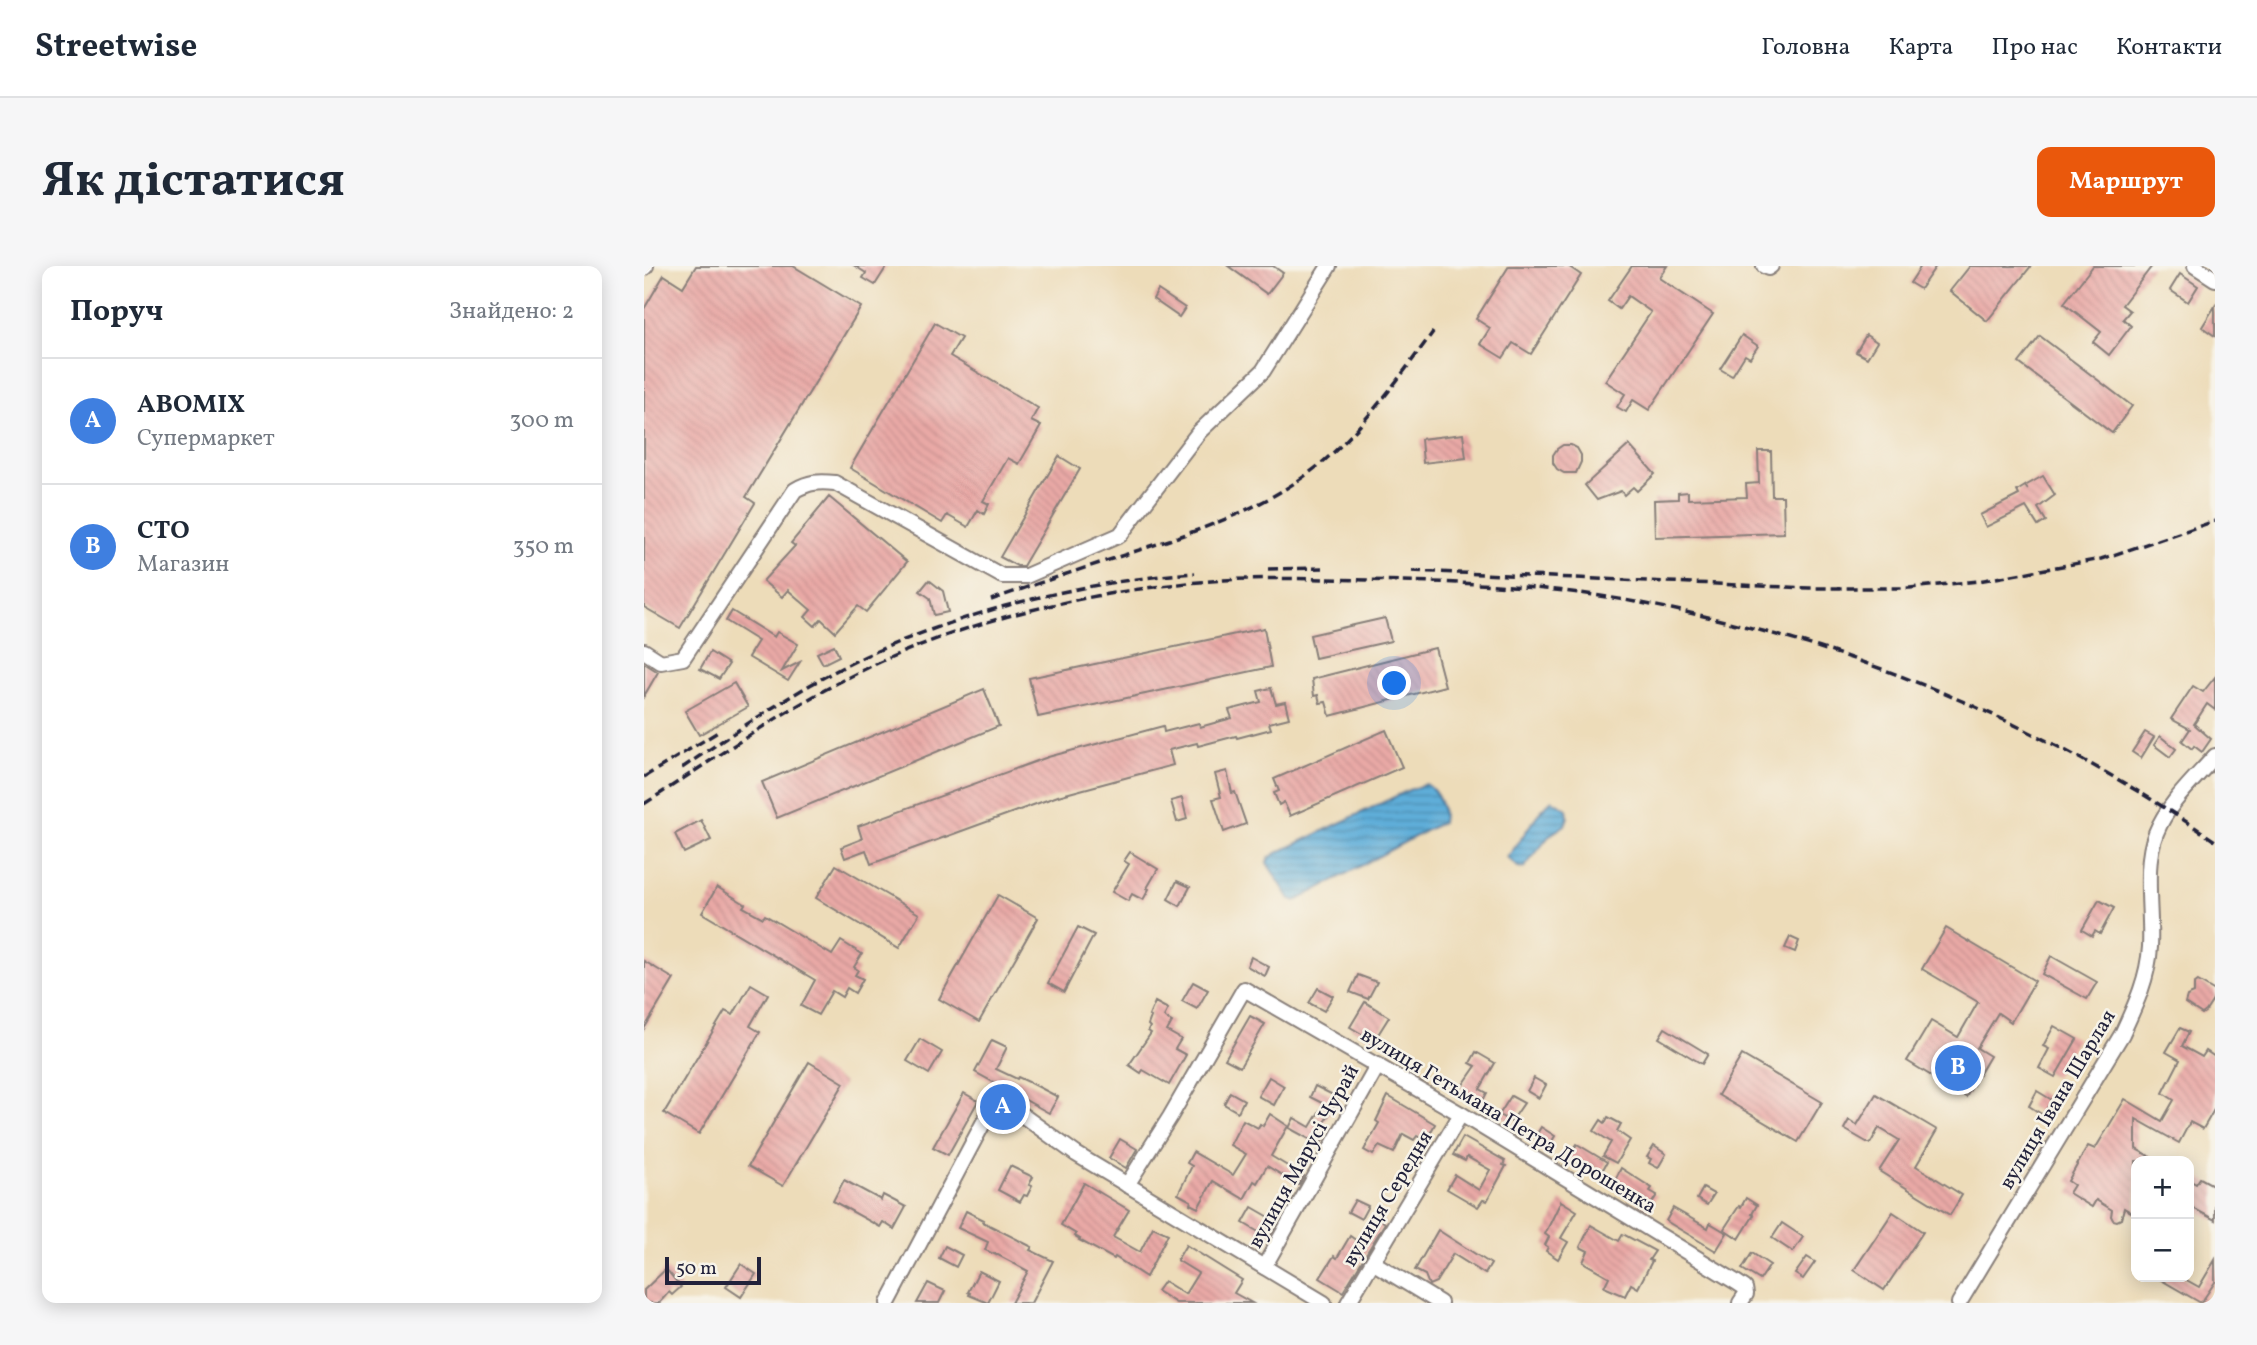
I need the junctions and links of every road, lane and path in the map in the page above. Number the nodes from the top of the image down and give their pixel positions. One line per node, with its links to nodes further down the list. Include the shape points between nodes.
1 (1329, 266): 6 (street, via 1263,371 1199,432 1120,535 1026,576 1002,576 835,483 807,482 794,490 683,658 661,662)
2 (1764, 266): 3 (street)
3 (1771, 266)
4 (2195, 266): 5 (street)
5 (2215, 279)
6 (644, 651)
7 (2215, 757): 18 (street, вулиця Івана Шарлая, via 2168,809 2155,835 2150,860 2148,967 2122,1034)
8 (1378, 1065): 9 (street, вулиця Гетьмана Петра Дорошенка); 10 (street, вулиця Гетьмана Петра Дорошенка, via 1244,989); 12 (street, вулиця Марусі Чурай)
9 (1461, 1114): 11 (street, вулиця Середня); 13 (street, вулиця Гетьмана Петра Дорошенка, via 1736,1282 1745,1288)
10 (1127, 1185): 12 (street); 14 (street, via 997,1097)
11 (1374, 1263): 16 (street, вулиця Середня); 17 (street)
12 (1264, 1267): 15 (street)
13 (1743, 1299)
14 (888, 1303)
15 (1324, 1303)
16 (1348, 1303)
17 (1440, 1303)
18 (1959, 1303)

